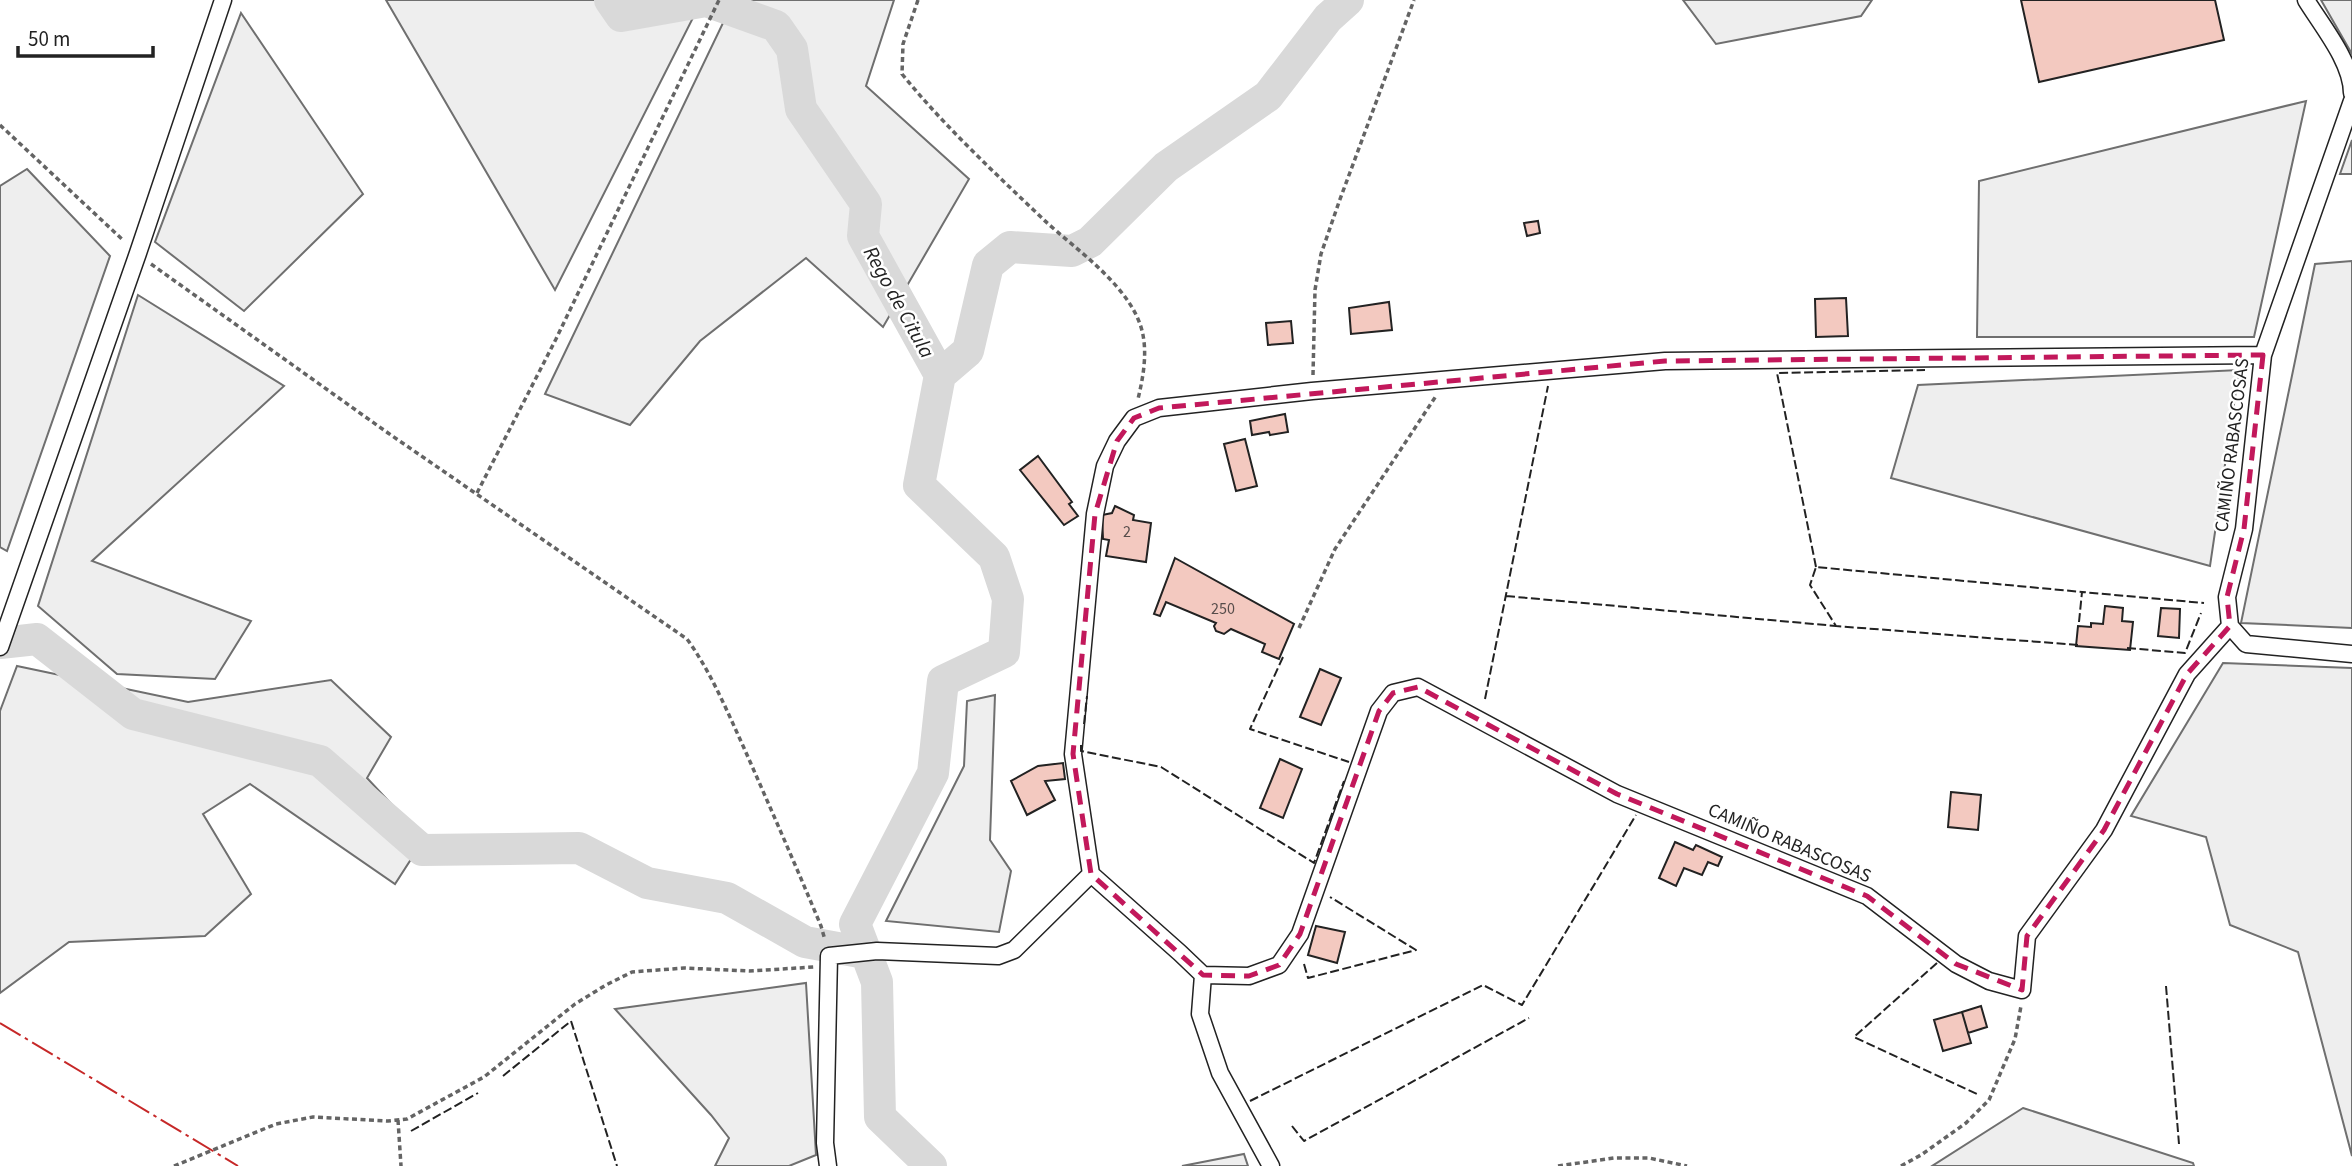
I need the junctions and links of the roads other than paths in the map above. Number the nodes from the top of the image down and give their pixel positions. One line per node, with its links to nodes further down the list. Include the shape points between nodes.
1 (223, 0): 7 (street)
2 (2306, 0): 3 (street, via 2345,63)
3 (2352, 93)
4 (2352, 101): 5 (street, CAMIÑO RABASCOSAS)
5 (2263, 355): 6 (street, CAMIÑO RABASCOSAS, via 2244,528 2227,597); 9 (street, via 1665,362 1312,391 1159,408 1134,418 1105,466 1095,514 1073,754)
6 (2230, 626): 8 (street, via 2246,644); 10 (street, CAMIÑO RABASCOSAS, via 2187,674 2104,831 2027,936 2022,989 1989,981 1956,964 1867,896 1617,794 1419,687 1393,693 1379,711 1300,934 1279,965 1249,976)
7 (0, 647)
8 (2352, 654)
9 (1091, 874): 10 (street); 11 (street, via 1014,950 998,956 877,951 829,961)
10 (1203, 975): 12 (street, via 1200,1014 1220,1073)
11 (828, 1166)
12 (1271, 1166)

